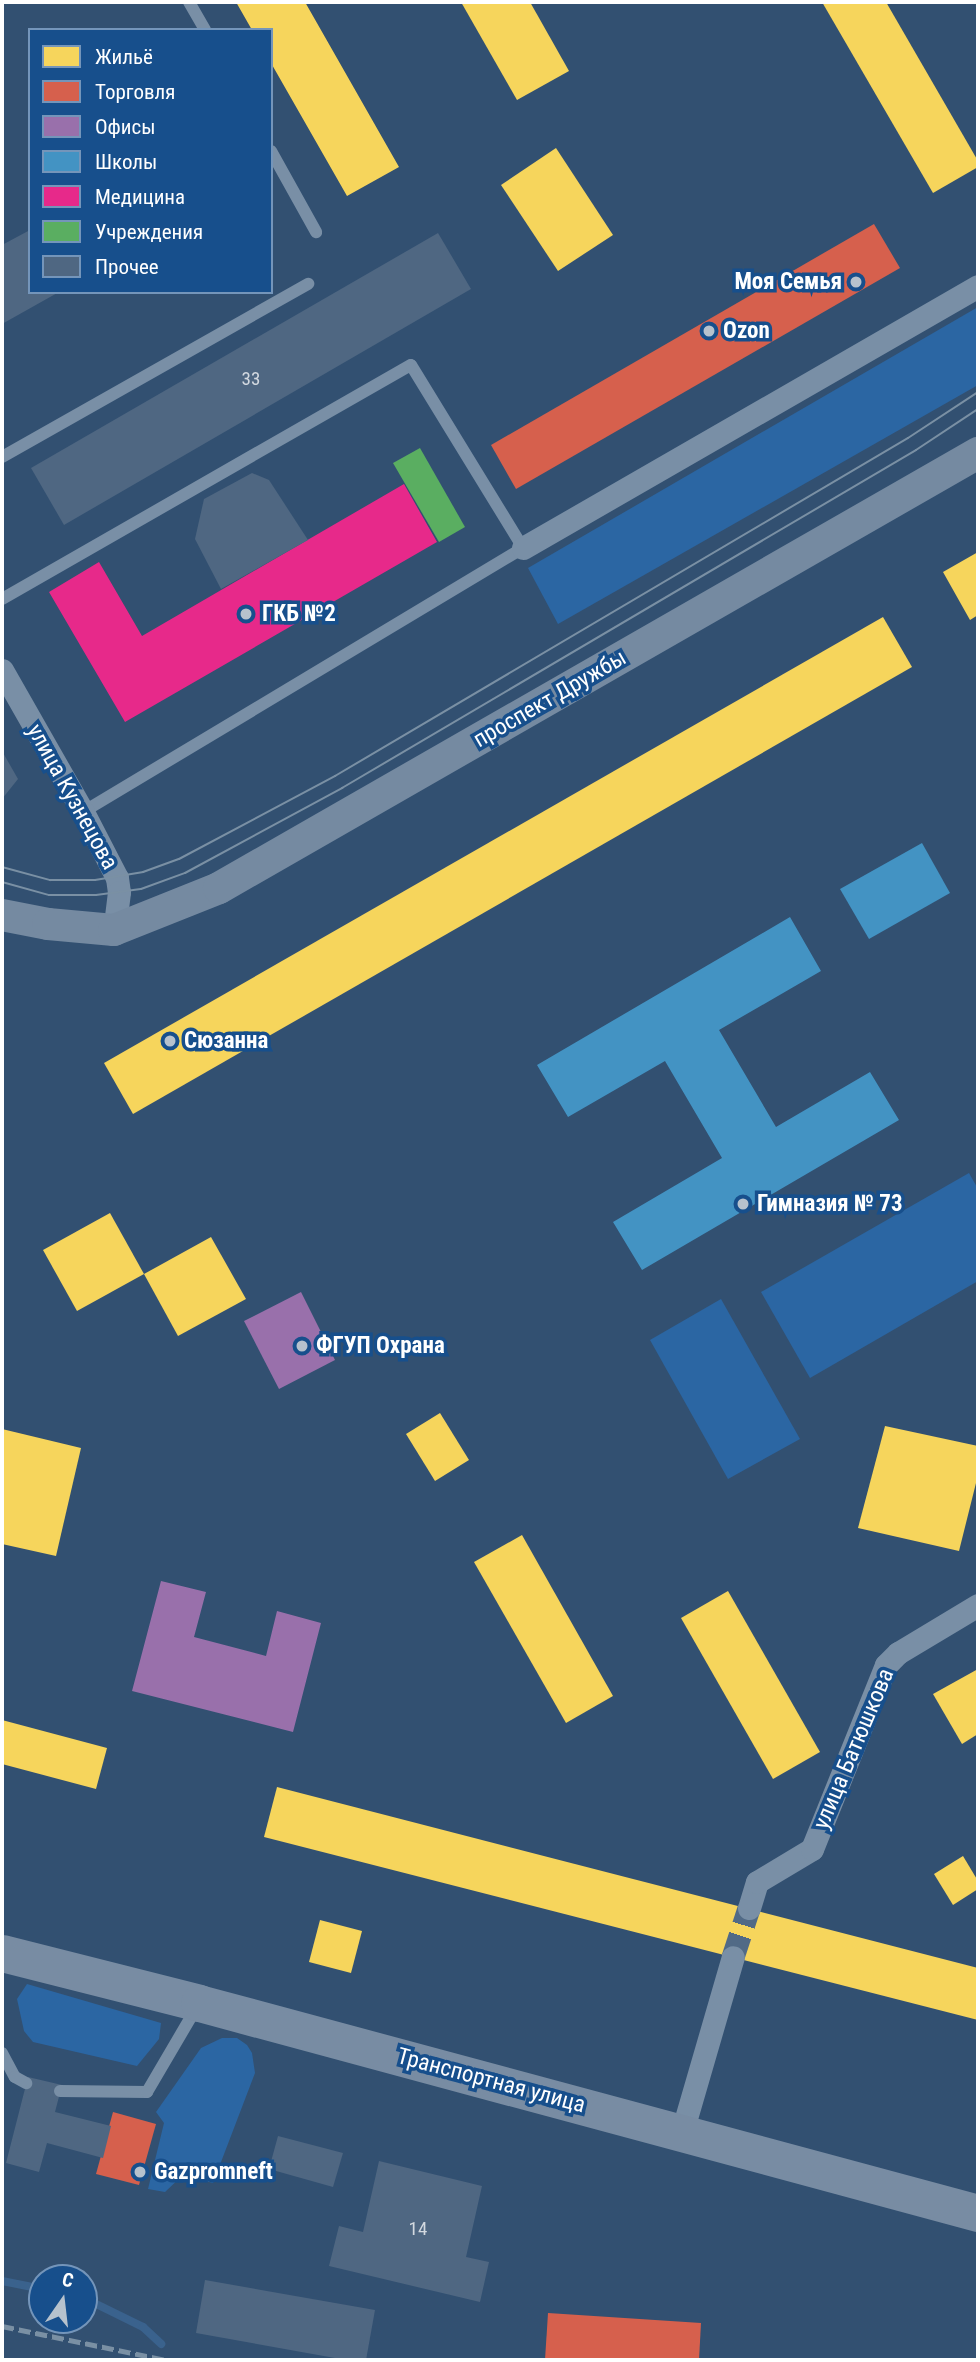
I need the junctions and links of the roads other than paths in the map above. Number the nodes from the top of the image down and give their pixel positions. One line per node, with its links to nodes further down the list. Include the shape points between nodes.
1 (189, 2): 2 (lane)
2 (204, 28)
3 (273, 155): 4 (lane)
4 (316, 232)
5 (308, 284): 8 (lane)
6 (978, 286): 9 (street)
7 (978, 453): 14 (main road, проспект Дружбы, via 219,888)
8 (2, 457)
9 (523, 548): 10 (lane, via 411,365); 12 (lane)
10 (2, 599)
11 (2, 670): 12 (street, улица Кузнецова)
12 (83, 812): 14 (street, улица Кузнецова, via 117,878)
13 (2, 915): 14 (main road)
14 (114, 930)
15 (978, 1605): 16 (street, улица Батюшкова, via 886,1665 812,1849 757,1882)
16 (749, 1908)
17 (2, 1953): 19 (main road, Транспортная улица)
18 (733, 1957): 23 (street)
19 (199, 2003): 22 (lane, via 147,2092); 23 (main road, Транспортная улица)
20 (2, 2053): 21 (lane, via 15,2077)
21 (26, 2083)
22 (60, 2091)
23 (682, 2132): 24 (main road, Транспортная улица)
24 (978, 2213)

